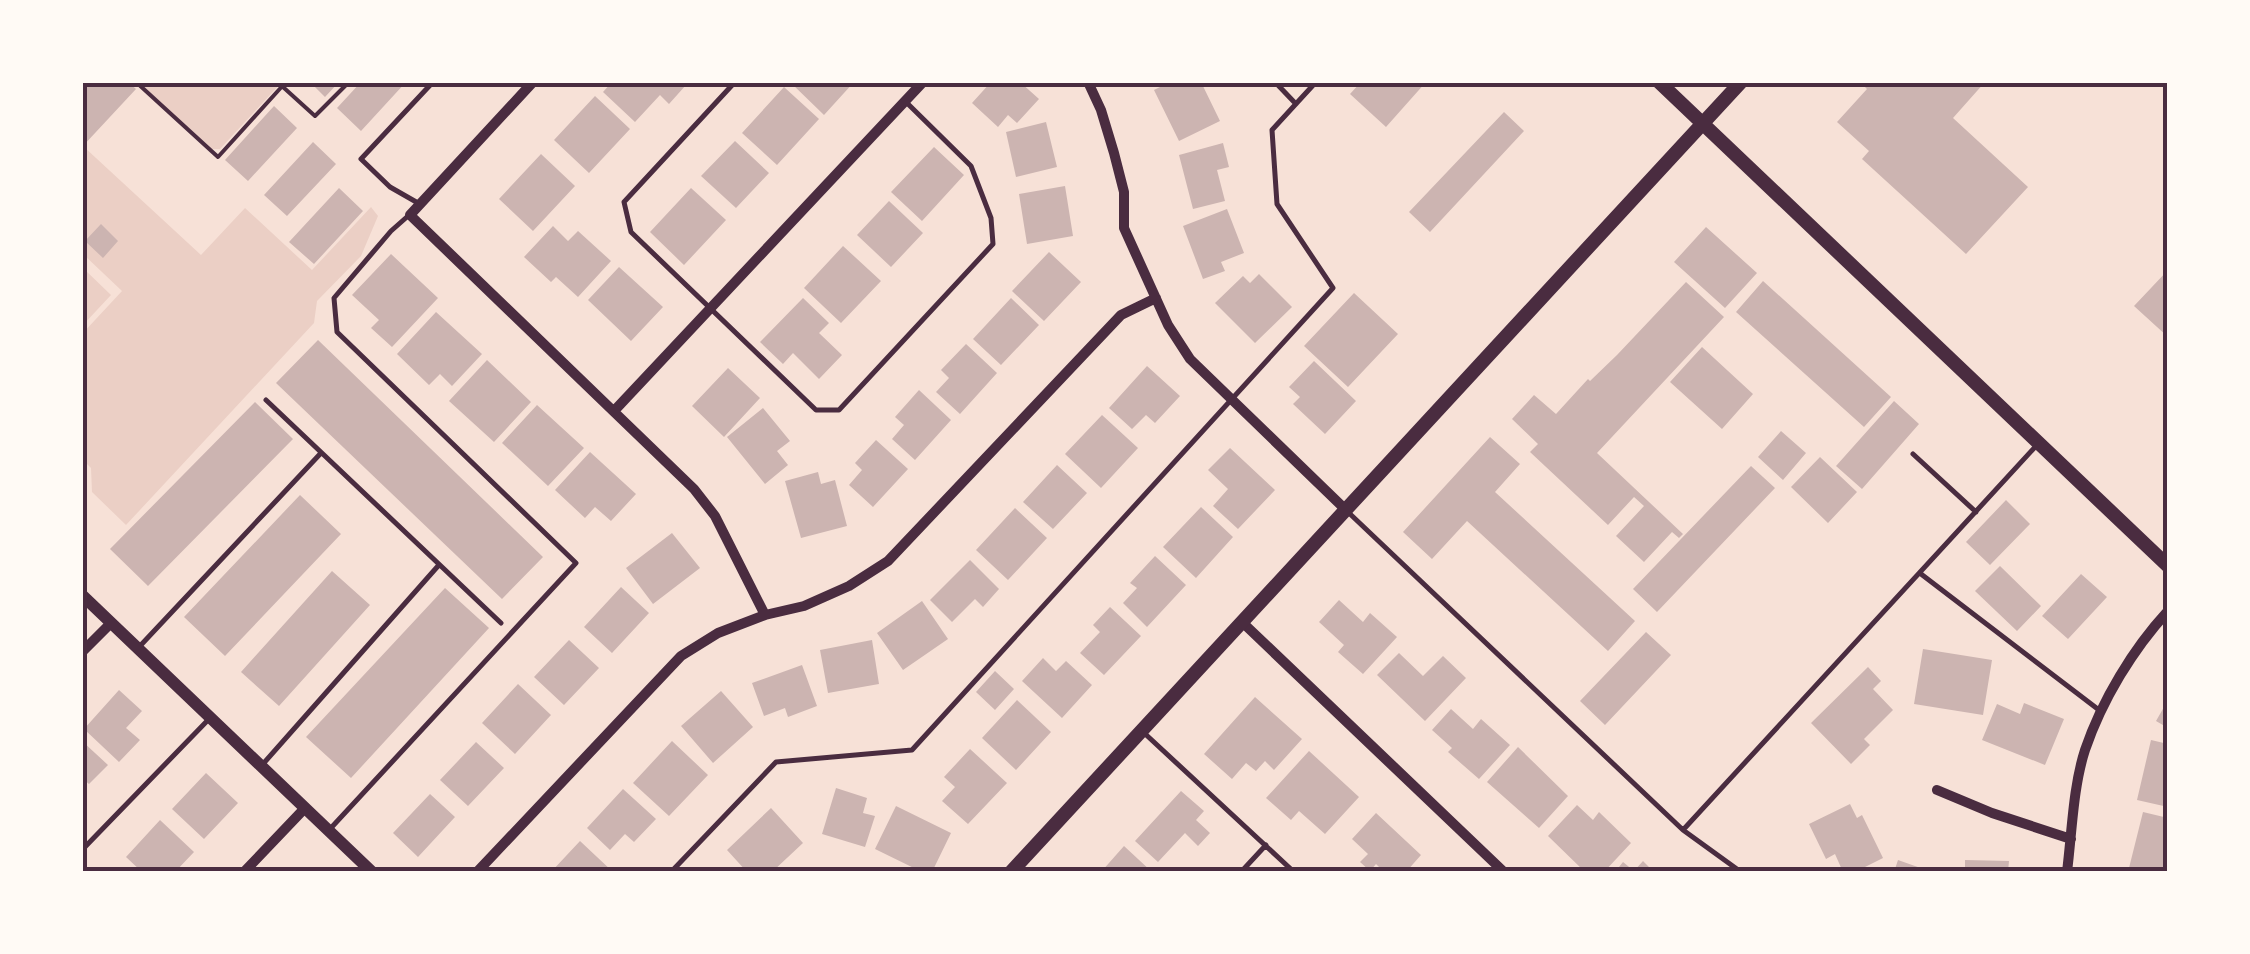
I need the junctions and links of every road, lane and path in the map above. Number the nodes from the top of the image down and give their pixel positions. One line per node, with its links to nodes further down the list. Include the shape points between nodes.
1 (136, 82): 12 (path, via 218,156)
2 (349, 82): 12 (path, via 316,116)
3 (433, 82): 16 (lane, via 361,160)
4 (534, 82): 16 (street)
5 (735, 82): 19 (lane, via 624,202 630,232)
6 (923, 82): 13 (street)
7 (1088, 82): 18 (street, via 1124,192 1124,228)
8 (1275, 82): 14 (lane)
9 (1316, 82): 14 (lane)
10 (1659, 82): 15 (main road)
11 (1742, 82): 15 (main road)
12 (284, 84)
13 (905, 102): 19 (street); 19 (lane, via 971,166 992,218 993,244 839,410 816,410)
14 (1296, 104): 21 (lane, via 1272,130 1277,204 1334,288)
15 (1702, 125): 23 (main road); 26 (main road)
16 (420, 204): 17 (street)
17 (410, 214): 22 (street); 45 (lane, via 334,298 337,332 576,563)
18 (1156, 298): 21 (street, via 1190,359); 33 (street, via 1121,316 888,561 804,606)
19 (710, 309): 22 (street)
20 (266, 400): 24 (lane)
21 (1233, 402): 26 (street); 53 (lane, via 912,750 776,762)
22 (614, 410): 33 (street, via 715,516)
23 (2038, 443): 27 (lane); 29 (main road)
24 (321, 453): 28 (lane); 37 (lane)
25 (1914, 454): 27 (lane)
26 (1346, 510): 34 (main road); 46 (lane)
27 (1976, 512): 30 (lane)
28 (439, 565): 36 (lane); 42 (lane)
29 (2168, 566)
30 (1920, 574): 39 (lane); 46 (lane)
31 (82, 596): 35 (street)
32 (2168, 610): 39 (street)
33 (765, 615): 52 (street, via 681,656)
34 (1242, 622): 41 (main road); 57 (street)
35 (111, 623): 37 (street); 38 (street)
36 (500, 623)
37 (138, 648): 40 (street)
38 (82, 652)
39 (2101, 712): 47 (street, via 2084,752)
40 (210, 718): 42 (street); 49 (lane)
41 (1142, 730): 48 (lane); 54 (main road)
42 (261, 766): 44 (street)
43 (1938, 790): 47 (street)
44 (306, 808): 45 (street); 50 (street)
45 (329, 830): 51 (street)
46 (1683, 830): 58 (lane)
47 (2071, 838): 59 (street)
48 (1266, 846): 55 (lane); 56 (lane)
49 (82, 850)
50 (244, 872)
51 (372, 872)
52 (477, 872)
53 (671, 872)
54 (1011, 872)
55 (1241, 872)
56 (1294, 872)
57 (1504, 872)
58 (1740, 872)
59 (2066, 872)

